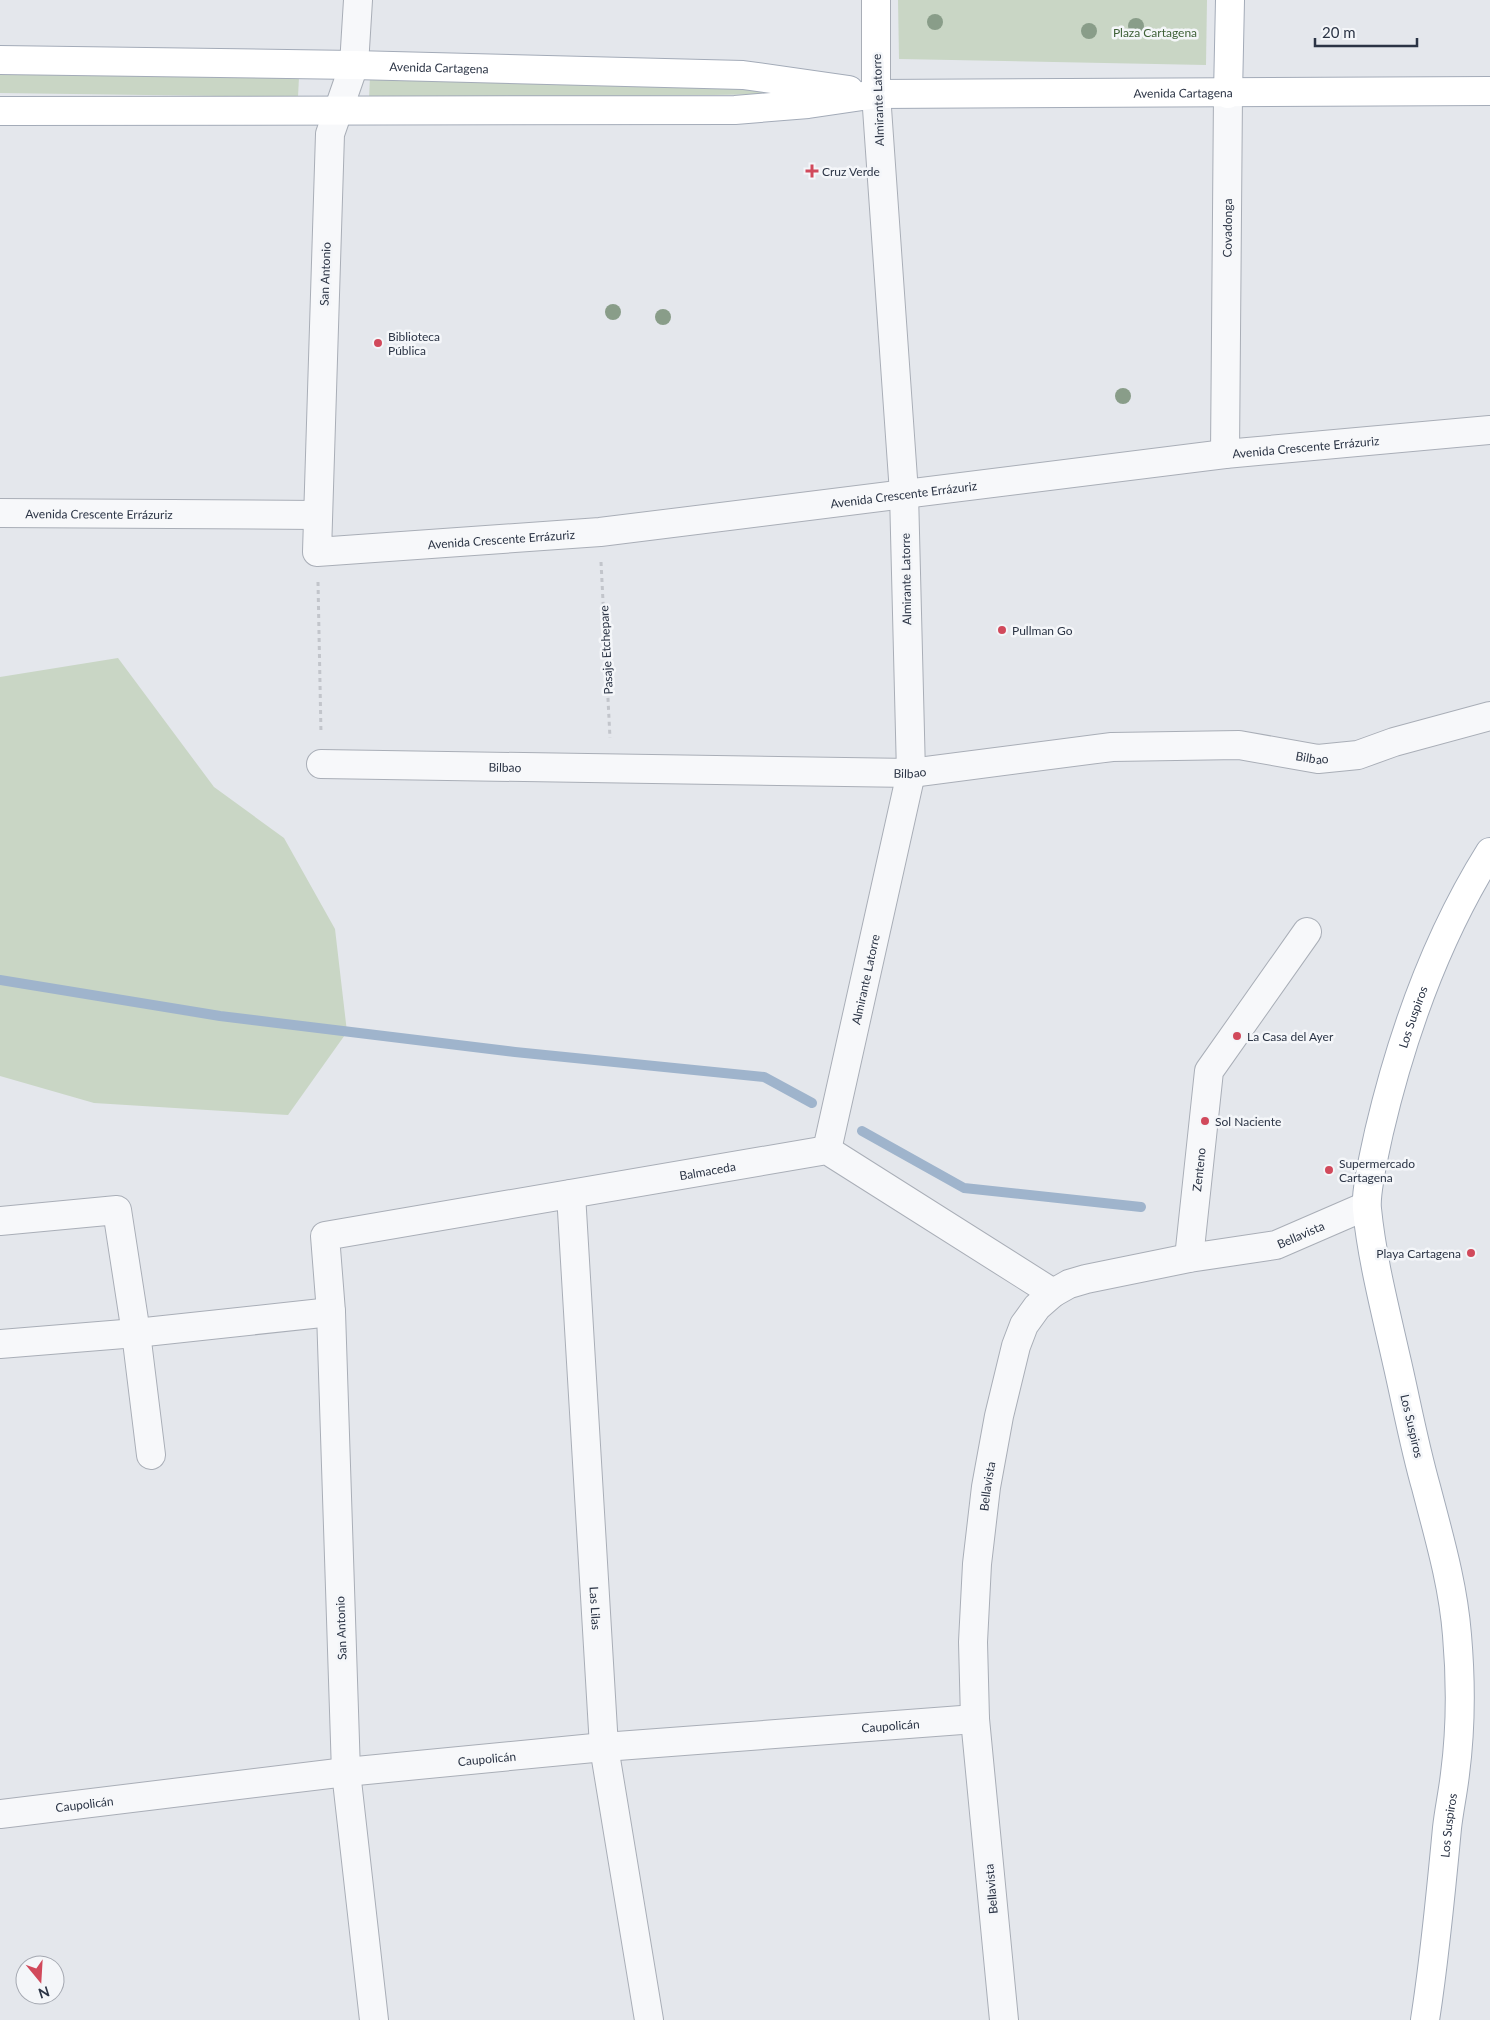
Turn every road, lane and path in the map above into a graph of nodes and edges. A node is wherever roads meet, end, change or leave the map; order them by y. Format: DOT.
graph roads {
  1 [pos="358,0"];
  2 [pos="876,0"];
  3 [pos="1230,0"];
  4 [pos="0,60"];
  5 [pos="354,66"];
  6 [pos="1490,91"];
  7 [pos="876,94"];
  8 [pos="1228,94"];
  9 [pos="0,111"];
  10 [pos="338,111"];
  11 [pos="1490,430"];
  12 [pos="1225,454"];
  13 [pos="904,493"];
  14 [pos="0,513"];
  15 [pos="317,515"];
  16 [pos="600,532"];
  17 [pos="317,552"];
  18 [pos="1490,716"];
  19 [pos="321,764"];
  20 [pos="612,769"];
  21 [pos="911,773"];
  22 [pos="1490,852"];
  23 [pos="1307,932"];
  24 [pos="826,1150"];
  25 [pos="571,1194"];
  26 [pos="1366,1206"];
  27 [pos="0,1221"];
  28 [pos="324,1236"];
  29 [pos="1189,1258"];
  30 [pos="1054,1293"];
  31 [pos="331,1312"];
  32 [pos="136,1333"];
  33 [pos="0,1344"];
  34 [pos="151,1455"];
  35 [pos="975,1719"];
  36 [pos="604,1747"];
  37 [pos="346,1772"];
  38 [pos="0,1814"];
  39 [pos="374,2020"];
  40 [pos="649,2020"];
  41 [pos="1004,2020"];
  42 [pos="1425,2020"];
  1 -- 5 [label="street, San Antonio"];
  2 -- 7 [label="main road, Almirante Latorre"];
  3 -- 8 [label="main road, Covadonga"];
  4 -- 5 [label="main road, Avenida Cartagena"];
  5 -- 7 [label="main road, Avenida Cartagena"];
  5 -- 10 [label="street, San Antonio"];
  6 -- 8 [label="main road, Avenida Cartagena"];
  7 -- 8 [label="main road, Avenida Cartagena"];
  7 -- 10 [label="main road, Avenida Cartagena"];
  7 -- 13 [label="street, Almirante Latorre"];
  8 -- 12 [label="street, Covadonga"];
  9 -- 10 [label="main road, Avenida Cartagena"];
  10 -- 15 [label="street, San Antonio"];
  11 -- 12 [label="street, Avenida Crescente Errázuriz"];
  12 -- 13 [label="street, Avenida Crescente Errázuriz"];
  13 -- 16 [label="street, Avenida Crescente Errázuriz"];
  13 -- 21 [label="street, Almirante Latorre"];
  14 -- 15 [label="street, Avenida Crescente Errázuriz"];
  15 -- 17 [label="street, San Antonio"];
  16 -- 17 [label="street, Avenida Crescente Errázuriz"];
  16 -- 20 [label="path, Pasaje Etchepare"];
  17 -- 19 [label="path"];
  18 -- 21 [label="street, Bilbao"];
  19 -- 20 [label="street, Bilbao"];
  20 -- 21 [label="street, Bilbao"];
  21 -- 24 [label="street, Almirante Latorre"];
  22 -- 26 [label="main road, Los Suspiros"];
  23 -- 29 [label="street, Zenteno"];
  24 -- 25 [label="street, Balmaceda"];
  24 -- 30 [label="street"];
  25 -- 28 [label="street, Balmaceda"];
  25 -- 36 [label="street, Las Lilas"];
  26 -- 29 [label="street, Bellavista"];
  26 -- 42 [label="main road, Los Suspiros"];
  27 -- 32 [label="street"];
  28 -- 31 [label="street, San Antonio"];
  29 -- 30 [label="street, Bellavista"];
  30 -- 35 [label="street, Bellavista"];
  31 -- 32 [label="street"];
  31 -- 37 [label="street, San Antonio"];
  32 -- 33 [label="street"];
  32 -- 34 [label="street"];
  35 -- 36 [label="street, Caupolicán"];
  35 -- 41 [label="street, Bellavista"];
  36 -- 37 [label="street, Caupolicán"];
  36 -- 40 [label="street, Las Lilas"];
  37 -- 38 [label="street, Caupolicán"];
  37 -- 39 [label="street, San Antonio"];
}
